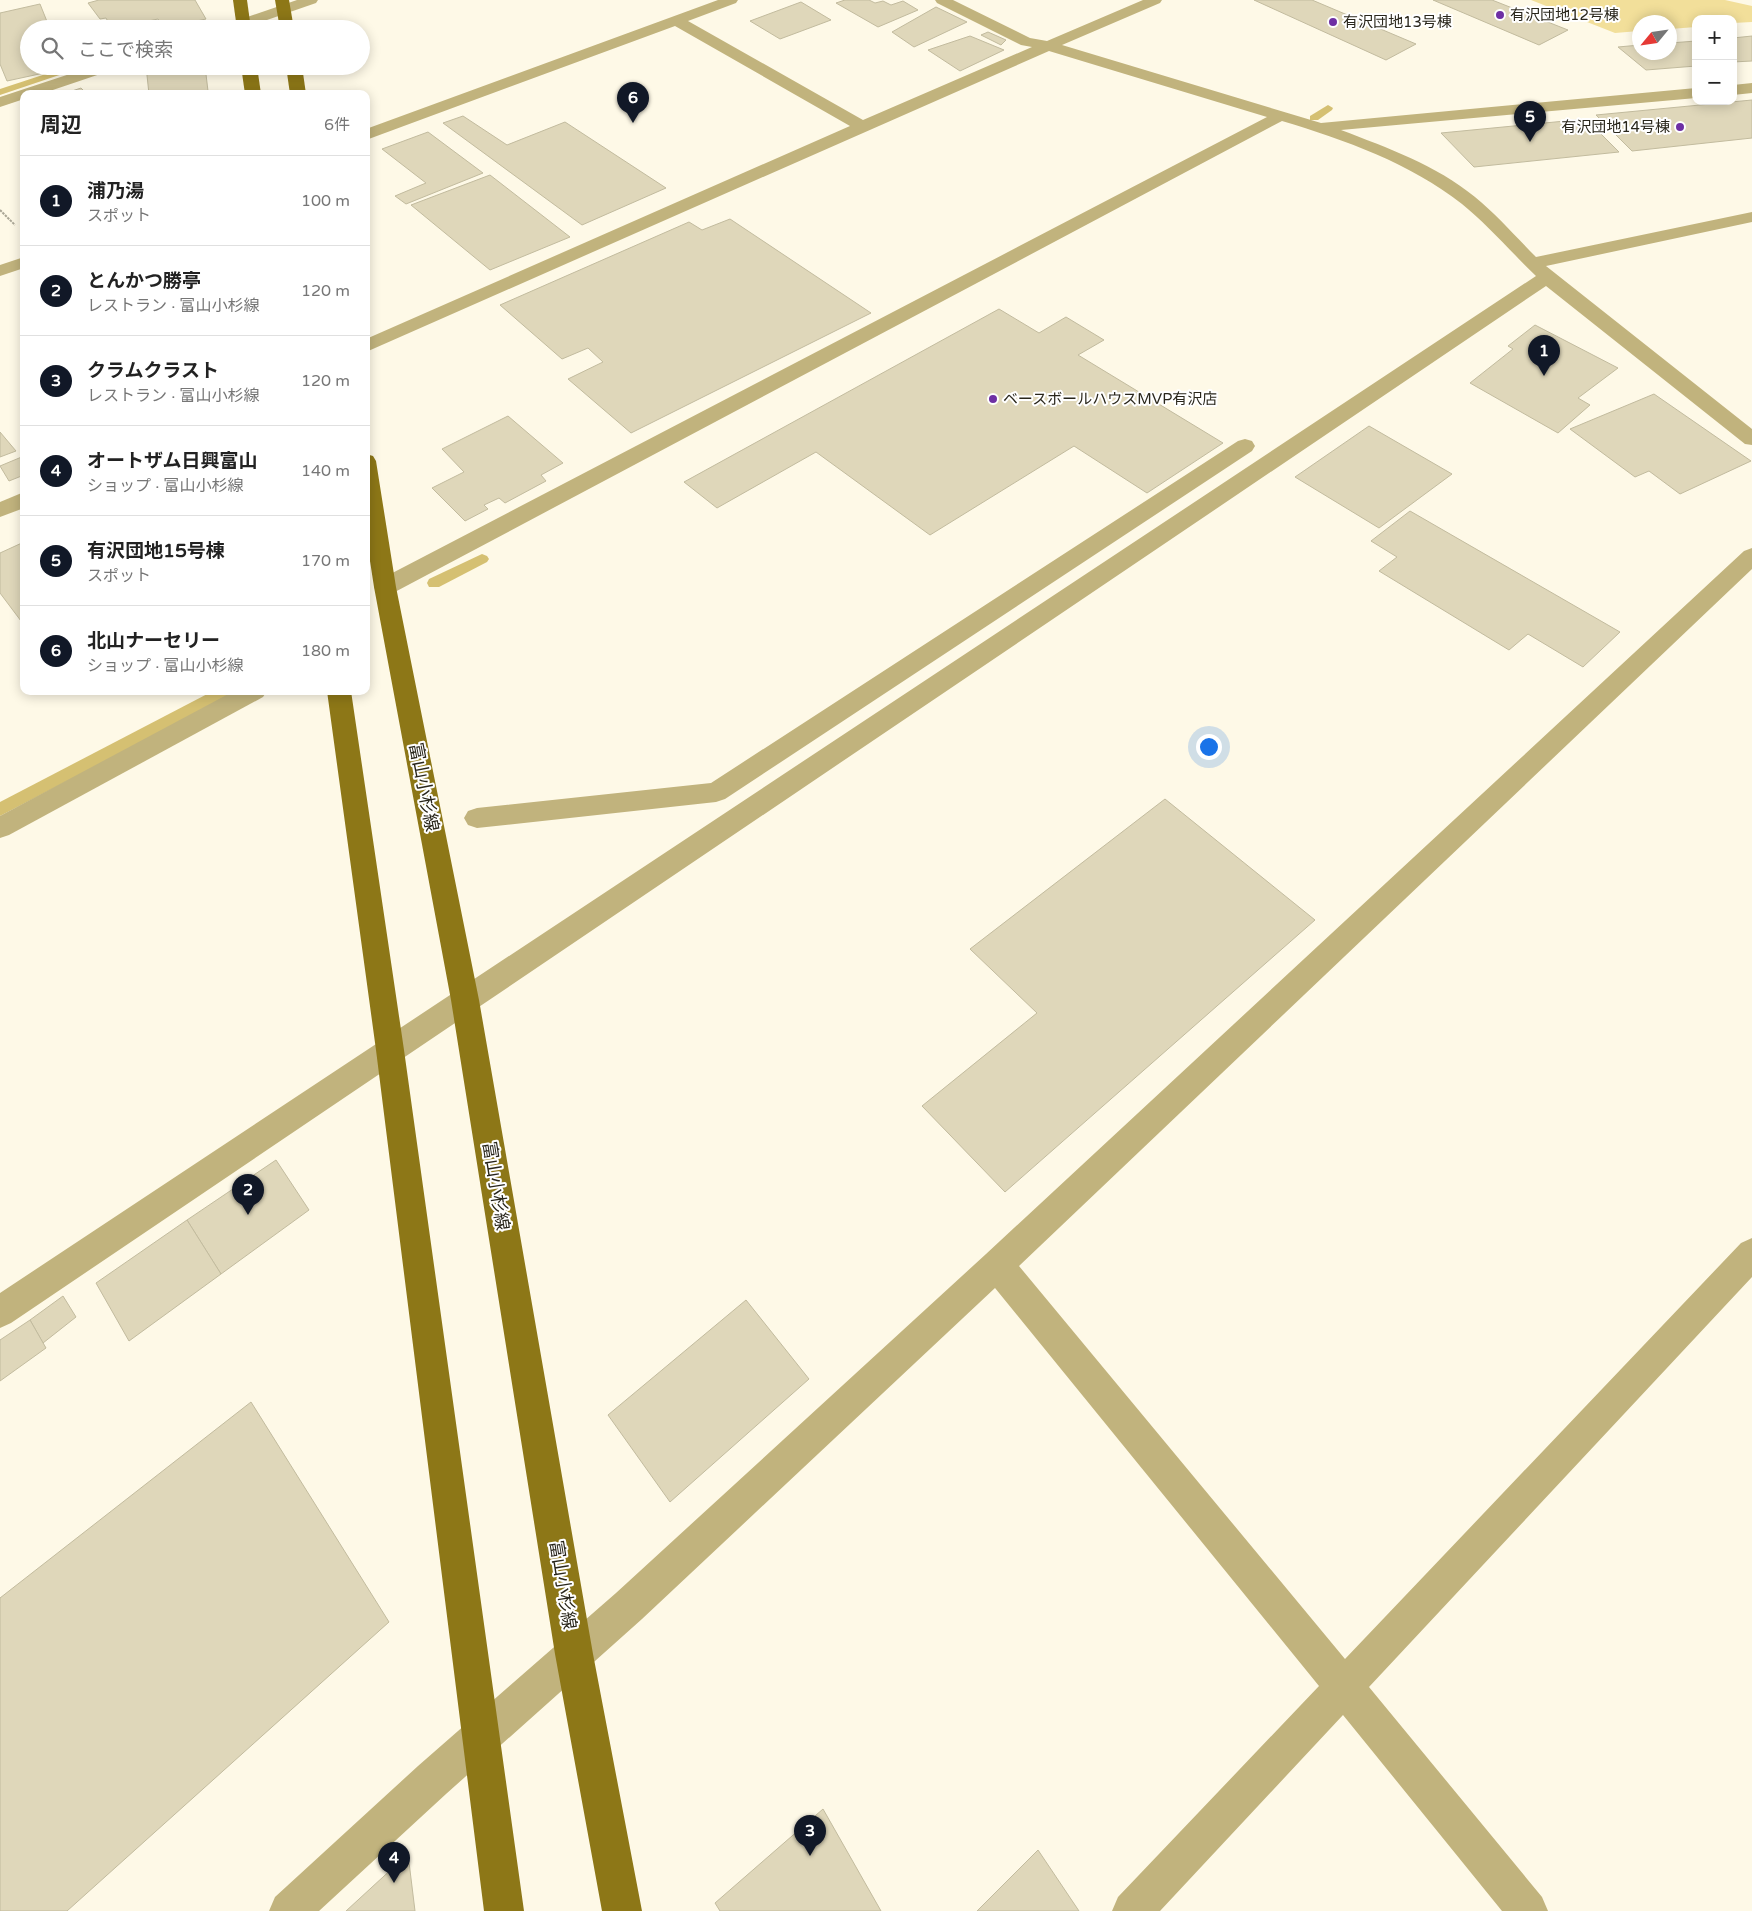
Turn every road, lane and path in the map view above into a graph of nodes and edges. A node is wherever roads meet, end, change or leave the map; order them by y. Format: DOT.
graph roads {
  1 [pos="240,0"];
  2 [pos="310,0"];
  3 [pos="731,0"];
  4 [pos="942,0"];
  5 [pos="1156,0"];
  6 [pos="283,4"];
  7 [pos="243,20"];
  8 [pos="255,20"];
  9 [pos="286,20"];
  10 [pos="676,20"];
  11 [pos="1049,46"];
  12 [pos="82,75"];
  13 [pos="250,75"];
  14 [pos="295,75"];
  15 [pos="1752,88"];
  16 [pos="36,90"];
  17 [pos="252,90"];
  18 [pos="297,90"];
  19 [pos="1737,90"];
  20 [pos="1692,94"];
  21 [pos="20,95"];
  22 [pos="0,102"];
  23 [pos="1280,116"];
  24 [pos="862,126"];
  25 [pos="1317,127"];
  26 [pos="370,134"];
  27 [pos="0,210"];
  28 [pos="1752,217"];
  29 [pos="18,228"];
  30 [pos="20,264"];
  31 [pos="1540,270"];
  32 [pos="0,271"];
  33 [pos="370,344"];
  34 [pos="1752,439"];
  35 [pos="1245,446"];
  36 [pos="370,488"];
  37 [pos="20,501"];
  38 [pos="0,510"];
  39 [pos="1752,556"];
  40 [pos="385,587"];
  41 [pos="248,695"];
  42 [pos="340,695"];
  43 [pos="791,742"];
  44 [pos="817,765"];
  45 [pos="477,818"];
  46 [pos="0,828"];
  47 [pos="465,1000"];
  48 [pos="390,1050"];
  49 [pos="1752,1254"];
  50 [pos="997,1265"];
  51 [pos="0,1312"];
  52 [pos="574,1654"];
  53 [pos="1344,1686"];
  54 [pos="480,1738"];
  55 [pos="289,1911"];
  56 [pos="504,1911"];
  57 [pos="622,1911"];
  58 [pos="1132,1911"];
  59 [pos="1528,1911"];
  1 -- 7 [label="main road"];
  2 -- 6 [label="street"];
  3 -- 10 [label="street"];
  4 -- 11 [label="street"];
  5 -- 11 [label="street"];
  6 -- 8 [label="street"];
  6 -- 9 [label="main road"];
  10 -- 24 [label="street"];
  10 -- 26 [label="street"];
  11 -- 23 [label="street"];
  11 -- 24 [label="street"];
  12 -- 16 [label="street"];
  13 -- 17 [label="main road"];
  14 -- 18 [label="main road"];
  15 -- 19 [label="street"];
  20 -- 25 [label="street"];
  21 -- 22 [label="street"];
  23 -- 25 [label="street"];
  23 -- 40 [label="street"];
  24 -- 33 [label="street"];
  25 -- 31 [label="street"];
  27 -- 29 [label="path"];
  28 -- 31 [label="street"];
  30 -- 32 [label="street"];
  31 -- 34 [label="street"];
  31 -- 44 [label="street"];
  35 -- 43 [label="street"];
  36 -- 40 [label="main road, 富山小杉線"];
  37 -- 38 [label="street"];
  39 -- 50 [label="street"];
  40 -- 47 [label="main road, 富山小杉線"];
  41 -- 46 [label="street"];
  42 -- 48 [label="main road"];
  43 -- 44 [label="street"];
  43 -- 45 [label="street"];
  44 -- 47 [label="street"];
  47 -- 48 [label="street"];
  47 -- 52 [label="main road, 富山小杉線"];
  48 -- 51 [label="street"];
  48 -- 54 [label="main road"];
  49 -- 53 [label="street"];
  50 -- 52 [label="street"];
  50 -- 53 [label="street"];
  52 -- 54 [label="street"];
  52 -- 57 [label="main road, 富山小杉線"];
  53 -- 58 [label="street"];
  53 -- 59 [label="street"];
  54 -- 55 [label="street"];
  54 -- 56 [label="main road"];
}
